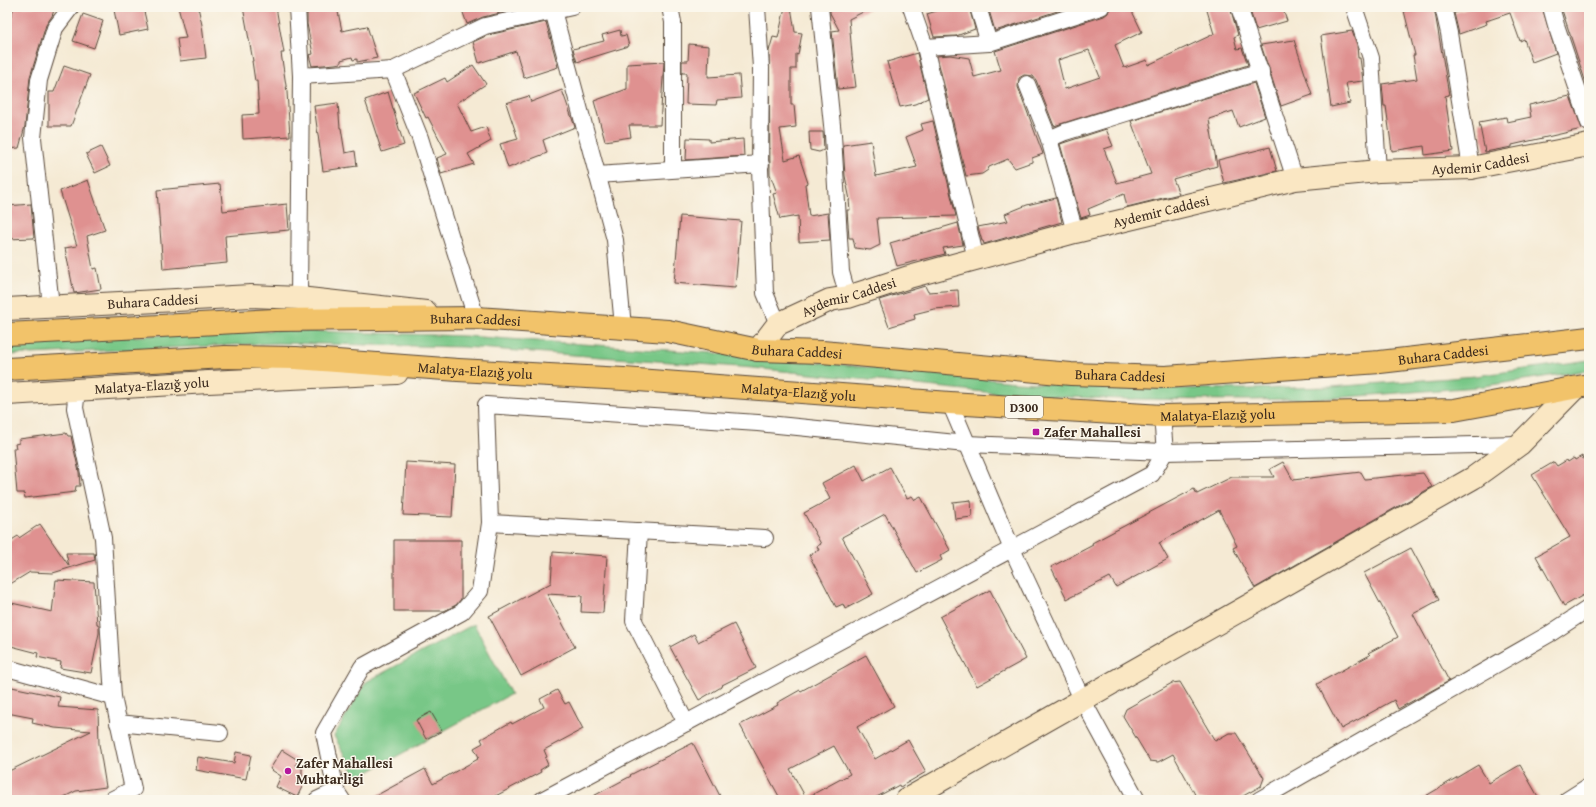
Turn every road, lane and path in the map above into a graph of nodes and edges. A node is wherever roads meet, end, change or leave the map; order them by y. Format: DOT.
graph roads {
  1 [pos="71,7"];
  2 [pos="297,7"];
  3 [pos="572,7"];
  4 [pos="670,7"];
  5 [pos="757,7"];
  6 [pos="820,7"];
  7 [pos="911,7"];
  8 [pos="978,7"];
  9 [pos="1101,7"];
  10 [pos="1239,7"];
  11 [pos="1354,7"];
  12 [pos="1443,7"];
  13 [pos="1551,7"];
  14 [pos="553,9"];
  15 [pos="989,43"];
  16 [pos="925,47"];
  17 [pos="393,70"];
  18 [pos="1261,71"];
  19 [pos="300,76"];
  20 [pos="1027,84"];
  21 [pos="1589,123"];
  22 [pos="1049,139"];
  23 [pos="1589,144"];
  24 [pos="761,164"];
  25 [pos="1471,168"];
  26 [pos="673,169"];
  27 [pos="1378,171"];
  28 [pos="597,175"];
  29 [pos="1295,179"];
  30 [pos="1075,232"];
  31 [pos="976,259"];
  32 [pos="848,296"];
  33 [pos="299,298"];
  34 [pos="51,306"];
  35 [pos="7,309"];
  36 [pos="476,318"];
  37 [pos="778,324"];
  38 [pos="623,327"];
  39 [pos="7,334"];
  40 [pos="1589,338"];
  41 [pos="758,350"];
  42 [pos="7,369"];
  43 [pos="458,370"];
  44 [pos="1582,387"];
  45 [pos="76,390"];
  46 [pos="7,394"];
  47 [pos="950,403"];
  48 [pos="1162,416"];
  49 [pos="966,444"];
  50 [pos="1520,444"];
  51 [pos="1165,452"];
  52 [pos="490,523"];
  53 [pos="639,531"];
  54 [pos="765,538"];
  55 [pos="1012,549"];
  56 [pos="1589,608"];
  57 [pos="7,668"];
  58 [pos="113,697"];
  59 [pos="1082,699"];
  60 [pos="118,723"];
  61 [pos="686,723"];
  62 [pos="220,733"];
  63 [pos="1589,786"];
  64 [pos="135,794"];
  65 [pos="339,796"];
  66 [pos="111,800"];
  67 [pos="317,800"];
  68 [pos="542,800"];
  69 [pos="906,800"];
  70 [pos="1137,800"];
  71 [pos="1259,800"];
  72 [pos="1567,800"];
  1 -- 34 [label="street"];
  2 -- 19 [label="street"];
  3 -- 14 [label="street"];
  4 -- 26 [label="street"];
  5 -- 24 [label="street"];
  6 -- 32 [label="street"];
  7 -- 16 [label="street"];
  8 -- 15 [label="street"];
  9 -- 15 [label="street"];
  10 -- 18 [label="street"];
  11 -- 27 [label="street"];
  12 -- 25 [label="street"];
  13 -- 21 [label="street"];
  14 -- 17 [label="street"];
  14 -- 28 [label="street"];
  15 -- 16 [label="street"];
  16 -- 31 [label="street"];
  17 -- 19 [label="street"];
  17 -- 36 [label="street"];
  18 -- 22 [label="street"];
  18 -- 29 [label="street"];
  19 -- 33 [label="street"];
  20 -- 22 [label="street"];
  22 -- 30 [label="street"];
  23 -- 25 [label="street, Aydemir Caddesi"];
  24 -- 26 [label="street"];
  24 -- 37 [label="street"];
  25 -- 27 [label="street, Aydemir Caddesi"];
  26 -- 28 [label="street"];
  27 -- 29 [label="street, Aydemir Caddesi"];
  28 -- 38 [label="street"];
  29 -- 30 [label="street, Aydemir Caddesi"];
  30 -- 31 [label="street, Aydemir Caddesi"];
  31 -- 32 [label="street, Aydemir Caddesi"];
  32 -- 37 [label="street, Aydemir Caddesi"];
  33 -- 34 [label="street, Buhara Caddesi"];
  33 -- 36 [label="street, Buhara Caddesi"];
  34 -- 35 [label="street, Buhara Caddesi"];
  36 -- 38 [label="highway, Buhara Caddesi"];
  36 -- 39 [label="highway"];
  37 -- 41 [label="street, Aydemir Caddesi"];
  38 -- 41 [label="highway, Buhara Caddesi"];
  40 -- 41 [label="highway, Buhara Caddesi"];
  42 -- 43 [label="highway"];
  43 -- 45 [label="street, Malatya-Elazığ yolu / D300"];
  43 -- 47 [label="highway, Malatya-Elazığ yolu / D300"];
  44 -- 48 [label="highway, Malatya-Elazığ yolu / D300"];
  44 -- 50 [label="street"];
  45 -- 46 [label="street, Malatya-Elazığ yolu / D300"];
  45 -- 58 [label="street"];
  47 -- 48 [label="highway, Malatya-Elazığ yolu / D300"];
  47 -- 49 [label="street"];
  48 -- 51 [label="street"];
  49 -- 51 [label="street"];
  49 -- 52 [label="street"];
  49 -- 55 [label="street"];
  50 -- 51 [label="street"];
  50 -- 59 [label="street"];
  51 -- 55 [label="street"];
  52 -- 53 [label="street"];
  52 -- 65 [label="street"];
  53 -- 54 [label="street"];
  53 -- 61 [label="street"];
  55 -- 59 [label="street"];
  55 -- 61 [label="street"];
  56 -- 71 [label="street"];
  57 -- 58 [label="street"];
  58 -- 60 [label="street"];
  59 -- 69 [label="street"];
  59 -- 70 [label="street"];
  60 -- 62 [label="street"];
  60 -- 64 [label="street"];
  61 -- 68 [label="street"];
  63 -- 72 [label="street"];
  64 -- 66 [label="street"];
  65 -- 67 [label="street"];
}
